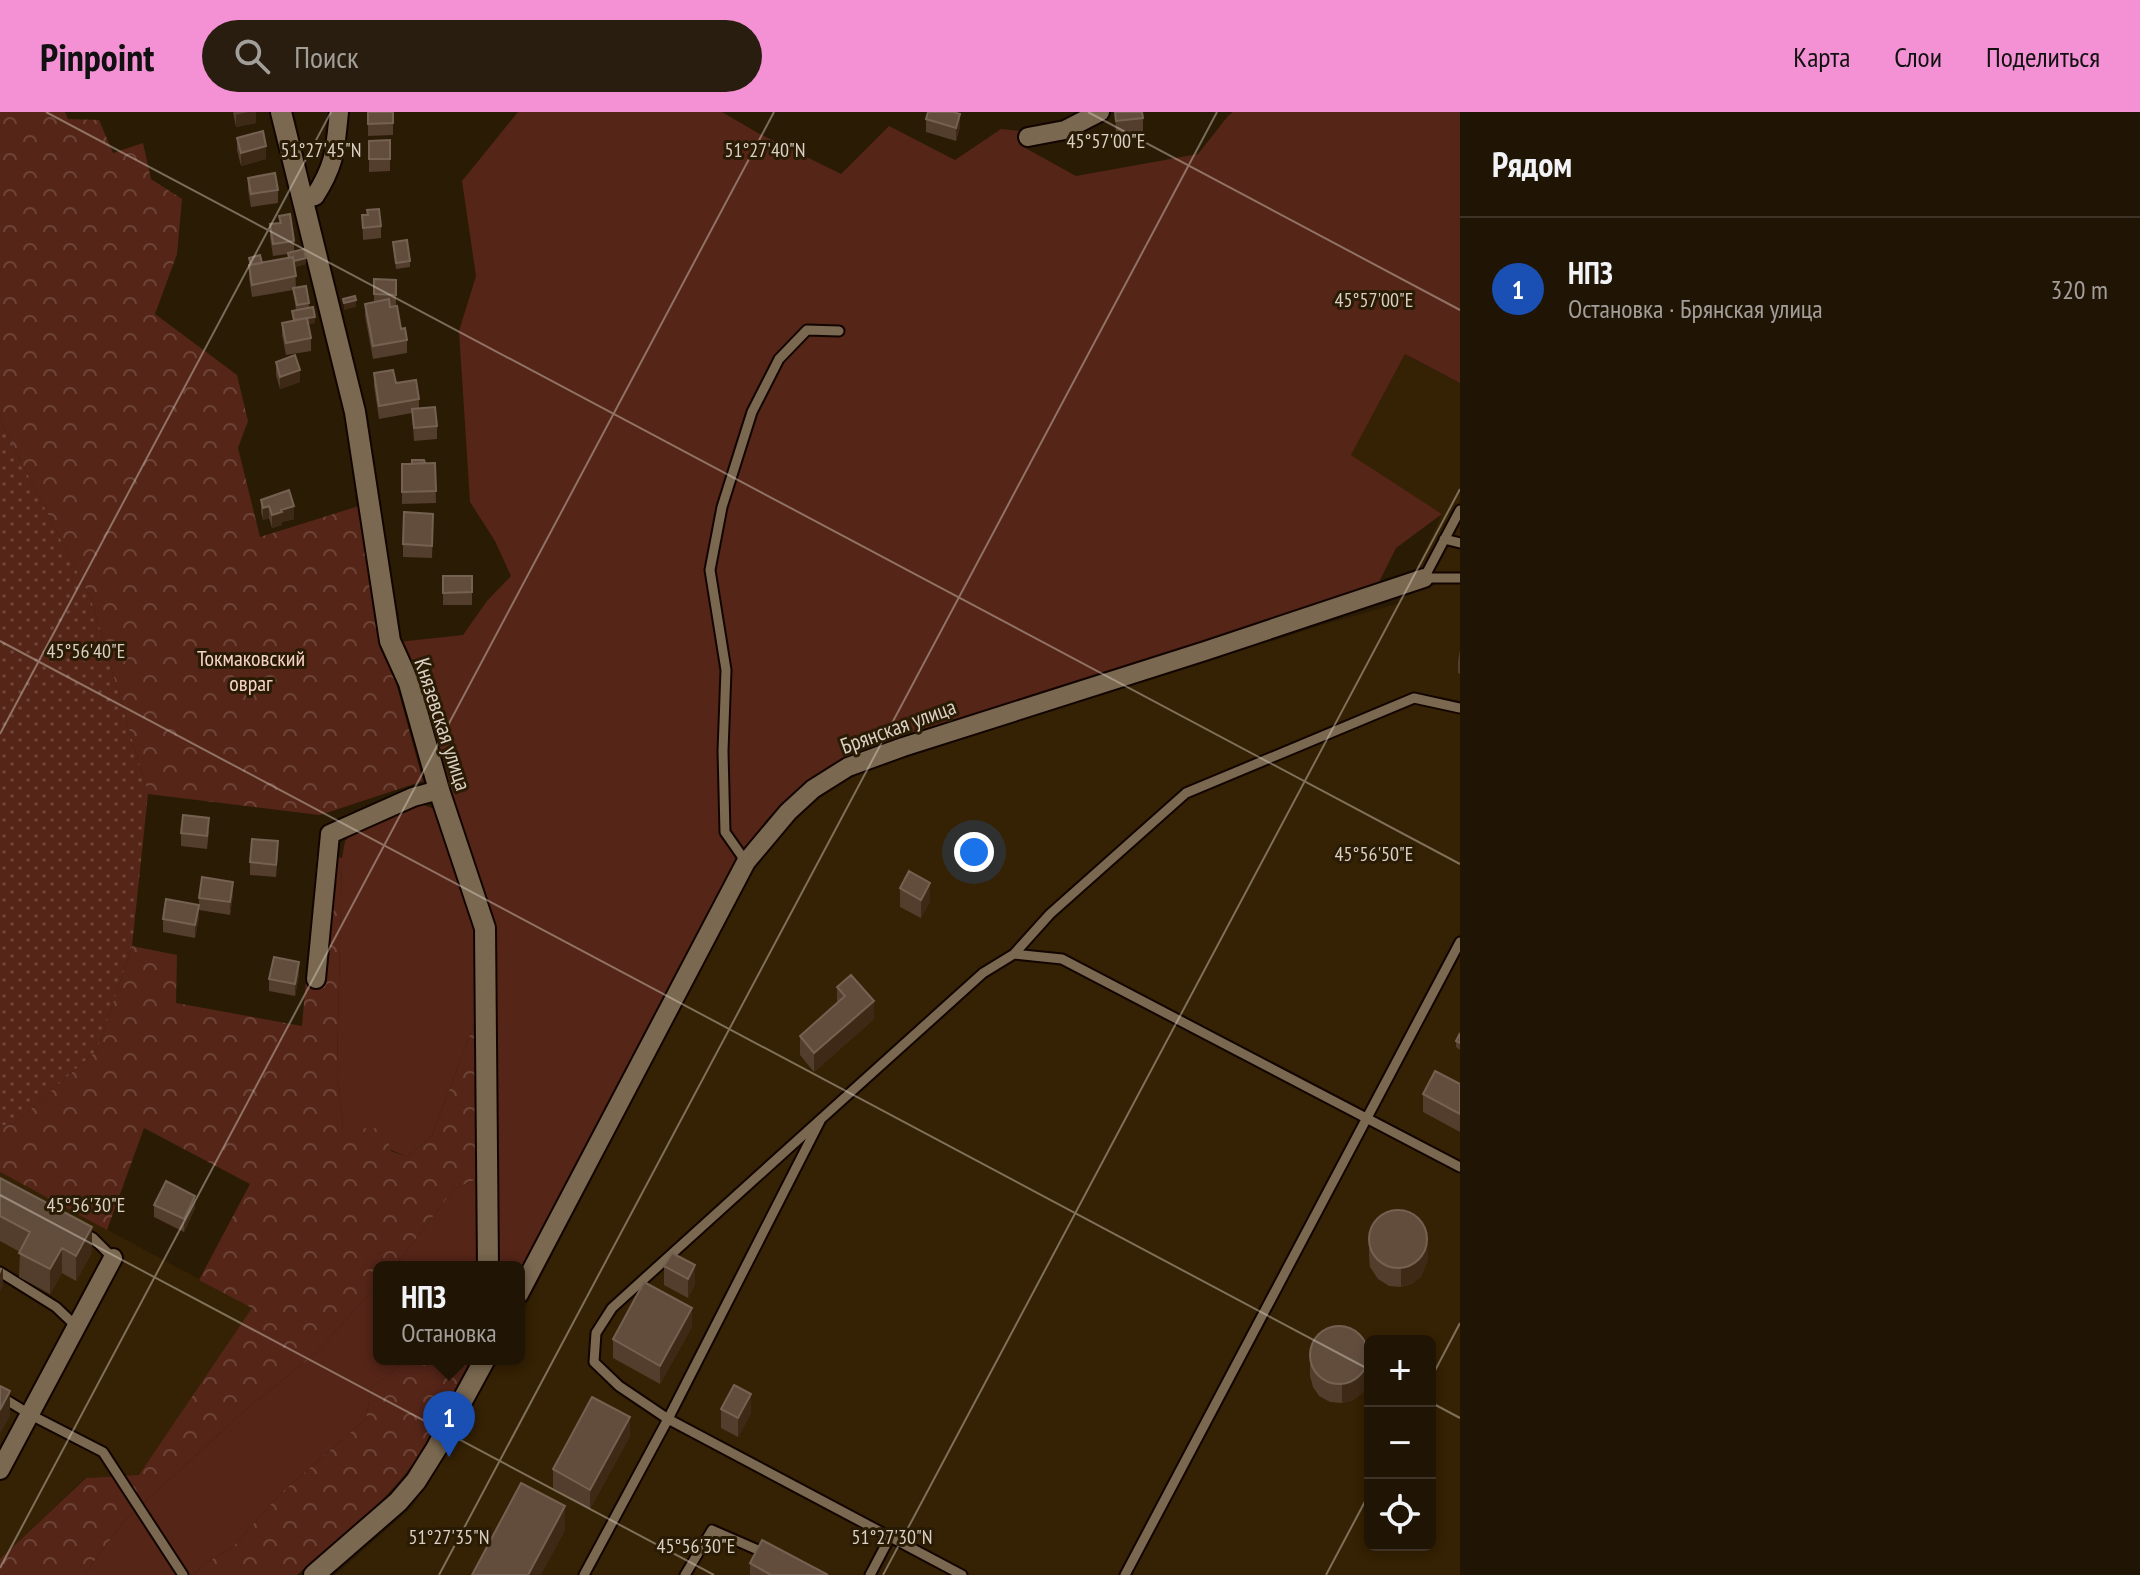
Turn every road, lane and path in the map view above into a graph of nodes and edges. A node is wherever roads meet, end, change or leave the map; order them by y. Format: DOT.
graph roads {
  1 [pos="281,112"];
  2 [pos="339,112"];
  3 [pos="1100,112"];
  4 [pos="1028,137"];
  5 [pos="303,199"];
  6 [pos="839,331"];
  7 [pos="1460,510"];
  8 [pos="1444,539"];
  9 [pos="1460,543"];
  10 [pos="1424,578"];
  11 [pos="1460,578"];
  12 [pos="1460,708"];
  13 [pos="439,790"];
  14 [pos="746,862"];
  15 [pos="1460,942"];
  16 [pos="1014,954"];
  17 [pos="316,979"];
  18 [pos="1367,1118"];
  19 [pos="821,1119"];
  20 [pos="1460,1167"];
  21 [pos="70,1225"];
  22 [pos="113,1258"];
  23 [pos="488,1261"];
  24 [pos="0,1272"];
  25 [pos="525,1283"];
  26 [pos="77,1327"];
  27 [pos="482,1365"];
  28 [pos="0,1396"];
  29 [pos="31,1415"];
  30 [pos="668,1419"];
  31 [pos="0,1470"];
  32 [pos="890,1537"];
  33 [pos="776,1558"];
  34 [pos="183,1575"];
  35 [pos="314,1575"];
  36 [pos="584,1575"];
  37 [pos="685,1575"];
  38 [pos="870,1575"];
  39 [pos="962,1575"];
  40 [pos="1125,1575"];
  1 -- 5 [label="street, Князевская улица"];
  2 -- 5 [label="street"];
  3 -- 4 [label="street"];
  5 -- 13 [label="street, Князевская улица"];
  6 -- 14 [label="lane"];
  7 -- 8 [label="lane"];
  8 -- 9 [label="lane"];
  8 -- 10 [label="lane"];
  10 -- 11 [label="lane"];
  10 -- 14 [label="street, Брянская улица"];
  12 -- 16 [label="lane"];
  13 -- 17 [label="street"];
  13 -- 23 [label="street, Князевская улица"];
  14 -- 25 [label="street, Брянская улица"];
  15 -- 18 [label="lane"];
  16 -- 18 [label="lane"];
  16 -- 19 [label="lane"];
  18 -- 20 [label="lane"];
  18 -- 40 [label="lane"];
  19 -- 30 [label="lane"];
  19 -- 30 [label="lane"];
  21 -- 22 [label="lane"];
  22 -- 26 [label="street"];
  24 -- 26 [label="lane"];
  26 -- 29 [label="street"];
  27 -- 35 [label="street"];
  28 -- 29 [label="lane"];
  29 -- 31 [label="street"];
  29 -- 34 [label="lane"];
  30 -- 32 [label="lane"];
  30 -- 36 [label="lane"];
  32 -- 38 [label="lane"];
  32 -- 39 [label="lane"];
  33 -- 37 [label="lane"];
}
